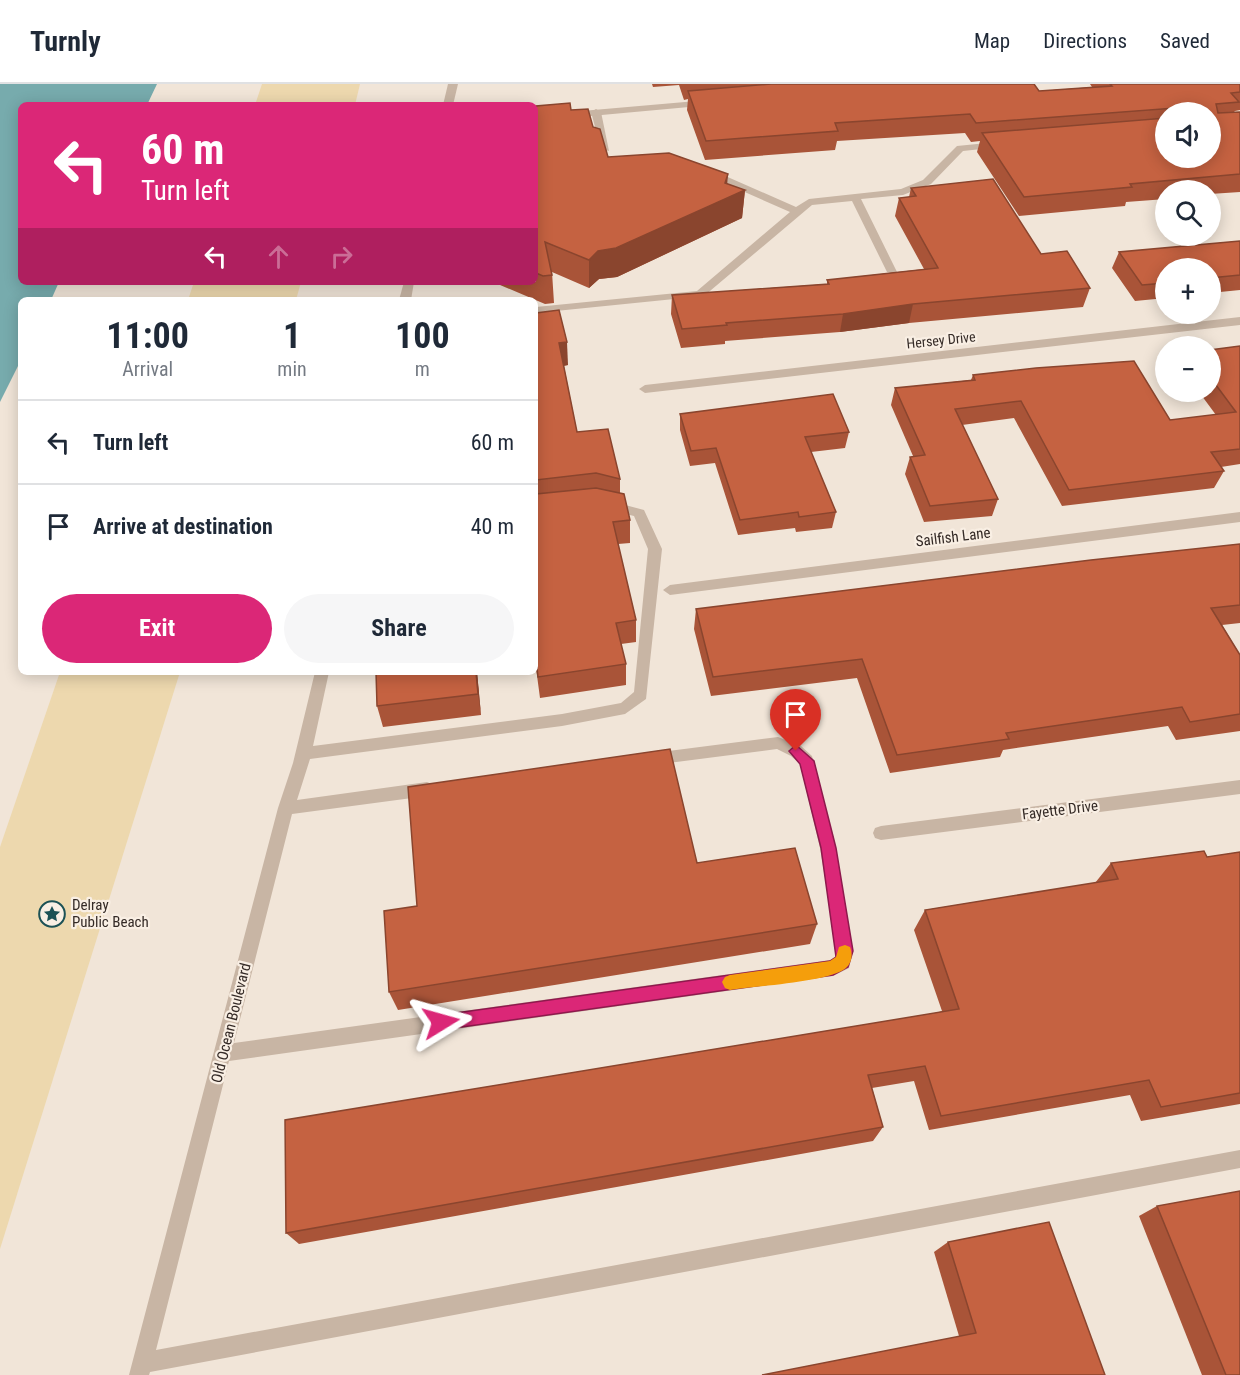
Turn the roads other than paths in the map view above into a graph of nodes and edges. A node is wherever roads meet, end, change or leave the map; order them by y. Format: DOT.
graph roads {
  1 [pos="453,84"];
  2 [pos="723,101"];
  3 [pos="449,102"];
  4 [pos="596,112"];
  5 [pos="538,118"];
  6 [pos="1006,144"];
  7 [pos="608,160"];
  8 [pos="702,173"];
  9 [pos="855,197"];
  10 [pos="798,212"];
  11 [pos="892,272"];
  12 [pos="538,310"];
  13 [pos="1240,321"];
  14 [pos="645,388"];
  15 [pos="597,503"];
  16 [pos="1240,517"];
  17 [pos="670,590"];
  18 [pos="321,675"];
  19 [pos="304,753"];
  20 [pos="636,762"];
  21 [pos="446,787"];
  22 [pos="1240,787"];
  23 [pos="286,808"];
  24 [pos="880,833"];
  25 [pos="223,1053"];
  26 [pos="1240,1159"];
  27 [pos="141,1369"];
  1 -- 3 [label="street"];
  2 -- 4 [label="street"];
  4 -- 5 [label="street"];
  4 -- 7 [label="street"];
  6 -- 9 [label="street"];
  8 -- 10 [label="street"];
  9 -- 10 [label="street"];
  9 -- 11 [label="street"];
  10 -- 12 [label="street"];
  13 -- 14 [label="street, Hersey Drive"];
  15 -- 19 [label="street"];
  16 -- 17 [label="street, Sailfish Lane"];
  18 -- 19 [label="street, Old Ocean Boulevard"];
  19 -- 23 [label="street, Old Ocean Boulevard"];
  20 -- 25 [label="street"];
  21 -- 23 [label="street"];
  22 -- 24 [label="street, Fayette Drive"];
  23 -- 25 [label="street, Old Ocean Boulevard"];
  25 -- 27 [label="street, Old Ocean Boulevard"];
  26 -- 27 [label="street"];
}
